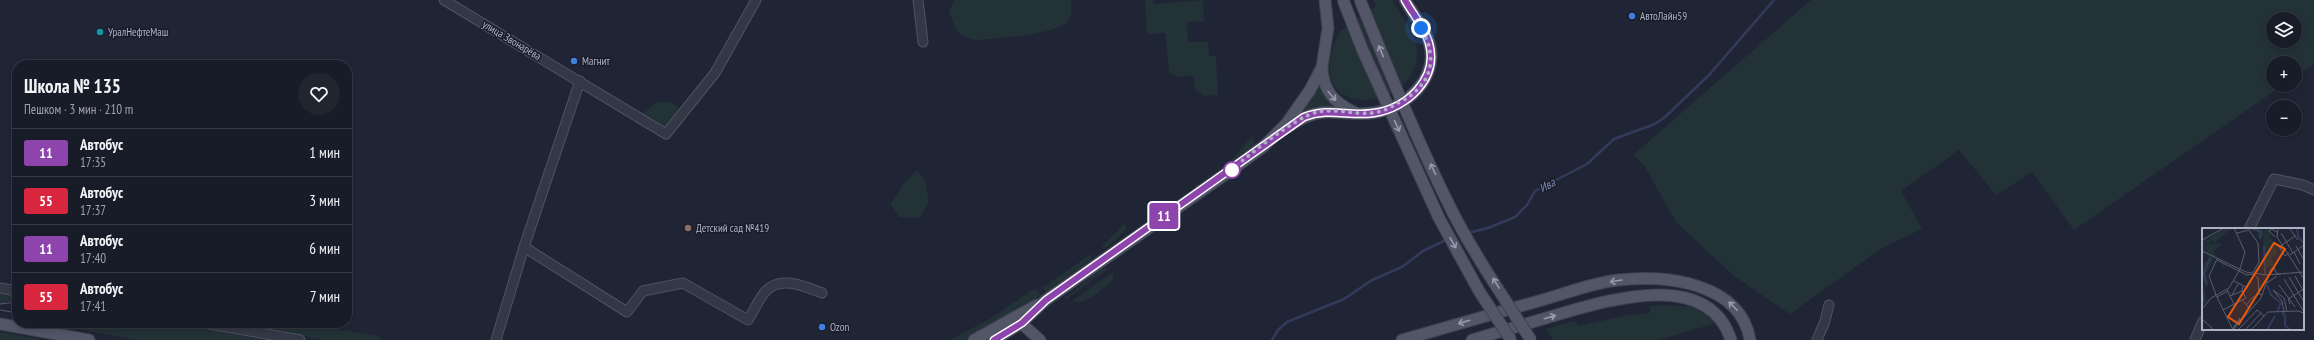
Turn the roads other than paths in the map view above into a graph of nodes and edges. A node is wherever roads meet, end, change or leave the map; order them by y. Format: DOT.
graph roads {
  1 [pos="444,0"];
  2 [pos="756,0"];
  3 [pos="918,0"];
  4 [pos="1325,0"];
  5 [pos="1343,0"];
  6 [pos="1360,0"];
  7 [pos="1405,0"];
  8 [pos="1411,0"];
  9 [pos="1412,12"];
  10 [pos="923,42"];
  11 [pos="1322,67"];
  12 [pos="580,80"];
  13 [pos="1357,113"];
  14 [pos="1264,146"];
  15 [pos="2314,190"];
  16 [pos="2250,228"];
  17 [pos="524,247"];
  18 [pos="0,288"];
  19 [pos="12,290"];
  20 [pos="822,293"];
  21 [pos="1046,300"];
  22 [pos="1828,305"];
  23 [pos="1002,323"];
  24 [pos="1022,323"];
  25 [pos="2202,323"];
  26 [pos="0,324"];
  27 [pos="12,326"];
  28 [pos="22,328"];
  29 [pos="232,328"];
  30 [pos="89,340"];
  31 [pos="300,340"];
  32 [pos="496,340"];
  33 [pos="974,340"];
  34 [pos="994,340"];
  35 [pos="1040,340"];
  36 [pos="1402,340"];
  37 [pos="1472,340"];
  38 [pos="1511,340"];
  39 [pos="1531,340"];
  40 [pos="1731,340"];
  41 [pos="1750,340"];
  42 [pos="1817,340"];
  43 [pos="2195,340"];
  1 -- 12 [label="street, улица Звонарёва"];
  2 -- 12 [label="street, улица Звонарёва"];
  3 -- 10 [label="street"];
  4 -- 11 [label="main road"];
  5 -- 38 [label="main road, one-way, bridge"];
  39 -- 6 [label="main road, one-way, bridge"];
  7 -- 9 [label="main road"];
  8 -- 9 [label="street"];
  9 -- 13 [label="main road"];
  11 -- 13 [label="main road, one-way"];
  11 -- 14 [label="main road"];
  12 -- 17 [label="street"];
  13 -- 14 [label="main road"];
  14 -- 21 [label="main road"];
  15 -- 16 [label="street"];
  17 -- 20 [label="street"];
  17 -- 32 [label="street"];
  18 -- 19 [label="street"];
  21 -- 23 [label="main road"];
  21 -- 24 [label="main road"];
  22 -- 42 [label="street"];
  23 -- 24 [label="main road"];
  23 -- 33 [label="main road"];
  24 -- 34 [label="main road"];
  24 -- 35 [label="main road"];
  25 -- 43 [label="street"];
  26 -- 27 [label="main road"];
  28 -- 30 [label="main road"];
  29 -- 31 [label="street"];
  41 -- 36 [label="main road, one-way, bridge"];
  37 -- 40 [label="main road, one-way, bridge"];
}
